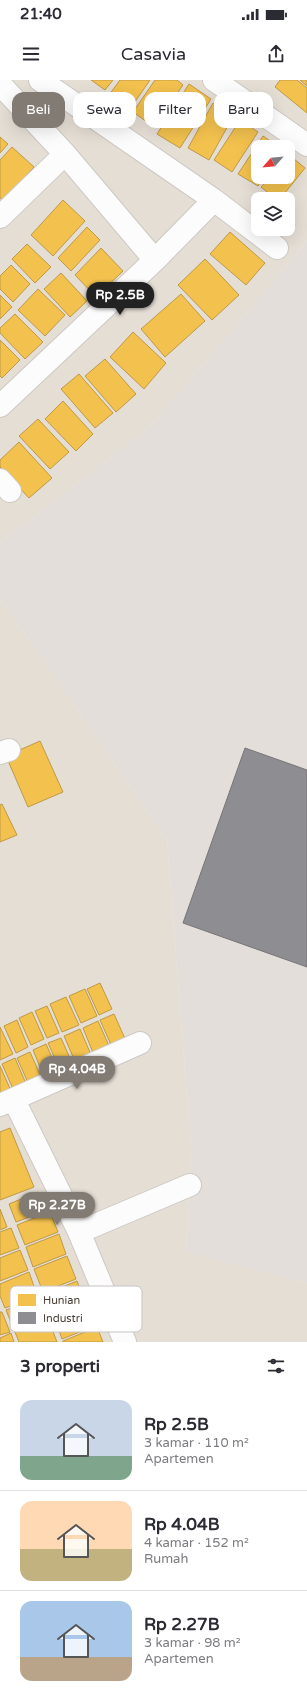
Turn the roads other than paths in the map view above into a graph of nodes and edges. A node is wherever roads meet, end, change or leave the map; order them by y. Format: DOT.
graph roads {
  1 [pos="40,80"];
  2 [pos="218,81"];
  3 [pos="0,84"];
  4 [pos="307,145"];
  5 [pos="65,154"];
  6 [pos="214,200"];
  7 [pos="0,217"];
  8 [pos="277,248"];
  9 [pos="155,260"];
  10 [pos="0,406"];
  11 [pos="140,1043"];
  12 [pos="7,1102"];
  13 [pos="190,1185"];
  14 [pos="78,1232"];
  15 [pos="101,1286"];
  16 [pos="121,1332"];
  17 [pos="125,1342"];
  1 -- 6 [label="street"];
  2 -- 4 [label="street"];
  3 -- 5 [label="street"];
  5 -- 7 [label="street"];
  5 -- 9 [label="street"];
  6 -- 8 [label="street"];
  6 -- 9 [label="street"];
  9 -- 10 [label="street"];
  11 -- 12 [label="street"];
  12 -- 14 [label="street"];
  13 -- 14 [label="street"];
  14 -- 15 [label="street"];
  16 -- 17 [label="street"];
}
